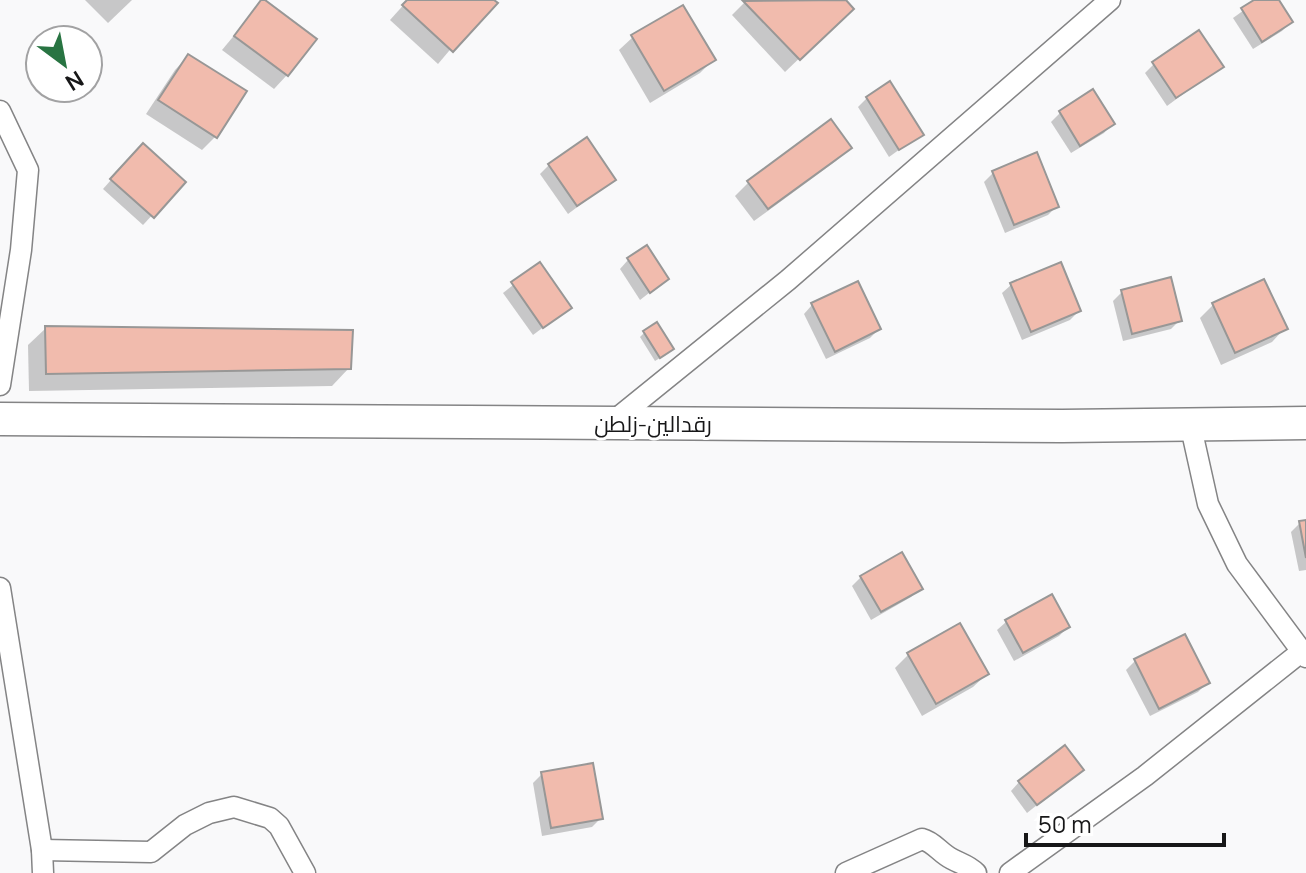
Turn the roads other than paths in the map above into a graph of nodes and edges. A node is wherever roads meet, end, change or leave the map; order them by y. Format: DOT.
graph roads {
  1 [pos="1110,0"];
  2 [pos="0,111"];
  3 [pos="0,385"];
  4 [pos="0,419"];
  5 [pos="1190,423"];
  6 [pos="1306,423"];
  7 [pos="610,424"];
  8 [pos="0,588"];
  9 [pos="1304,655"];
  10 [pos="42,850"];
  11 [pos="43,873"];
  12 [pos="305,873"];
  13 [pos="846,873"];
  14 [pos="976,873"];
  15 [pos="1010,873"];
  1 -- 7 [label="street"];
  2 -- 3 [label="street"];
  4 -- 7 [label="main road, رقدالين-زلطن"];
  5 -- 6 [label="main road, رقدالين-زلطن"];
  5 -- 7 [label="main road, رقدالين-زلطن"];
  5 -- 9 [label="street"];
  8 -- 10 [label="street"];
  9 -- 15 [label="street"];
  10 -- 11 [label="street"];
  10 -- 12 [label="street"];
  13 -- 14 [label="street"];
}
